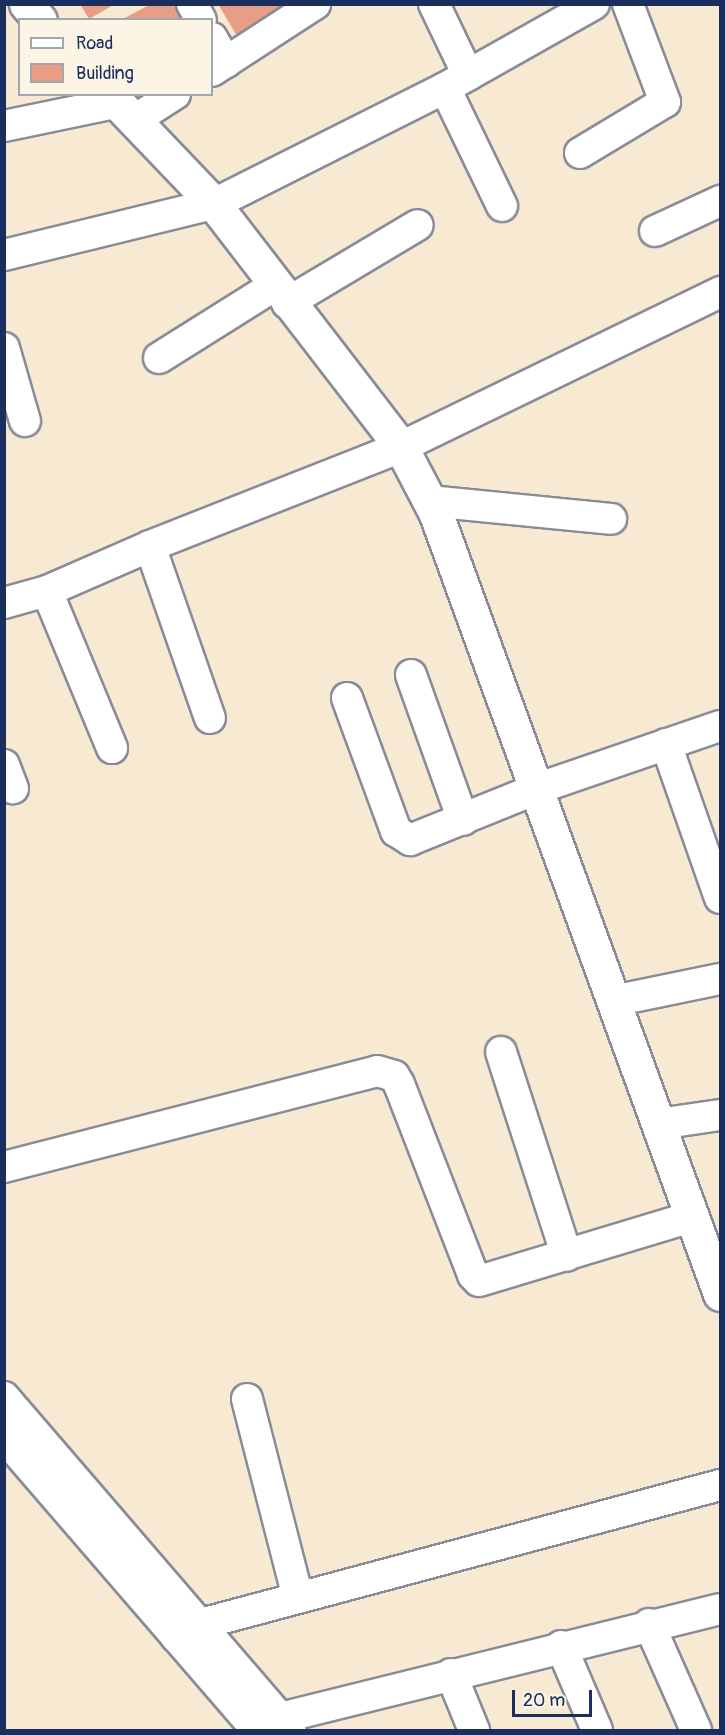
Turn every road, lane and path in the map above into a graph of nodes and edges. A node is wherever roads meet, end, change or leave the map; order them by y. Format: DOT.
graph roads {
  1 [pos="26,4"];
  2 [pos="192,4"];
  3 [pos="315,4"];
  4 [pos="434,4"];
  5 [pos="594,4"];
  6 [pos="628,4"];
  7 [pos="38,18"];
  8 [pos="200,18"];
  9 [pos="216,57"];
  10 [pos="456,81"];
  11 [pos="166,96"];
  12 [pos="119,106"];
  13 [pos="4,126"];
  14 [pos="580,153"];
  15 [pos="720,201"];
  16 [pos="214,204"];
  17 [pos="502,206"];
  18 [pos="418,225"];
  19 [pos="655,231"];
  20 [pos="4,255"];
  21 [pos="720,292"];
  22 [pos="281,294"];
  23 [pos="4,348"];
  24 [pos="159,358"];
  25 [pos="25,421"];
  26 [pos="401,447"];
  27 [pos="429,501"];
  28 [pos="611,519"];
  29 [pos="150,546"];
  30 [pos="47,591"];
  31 [pos="4,603"];
  32 [pos="411,675"];
  33 [pos="347,698"];
  34 [pos="210,718"];
  35 [pos="720,726"];
  36 [pos="666,744"];
  37 [pos="112,748"];
  38 [pos="536,789"];
  39 [pos="463,819"];
  40 [pos="720,898"];
  41 [pos="720,980"];
  42 [pos="613,1001"];
  43 [pos="501,1052"];
  44 [pos="720,1114"];
  45 [pos="659,1124"];
  46 [pos="4,1167"];
  47 [pos="692,1217"];
  48 [pos="567,1256"];
  49 [pos="720,1294"];
  50 [pos="4,1397"];
  51 [pos="247,1400"];
  52 [pos="4,1437"];
  53 [pos="720,1485"];
  54 [pos="298,1598"];
  55 [pos="720,1608"];
  56 [pos="649,1624"];
  57 [pos="189,1631"];
  58 [pos="561,1646"];
  59 [pos="451,1674"];
  60 [pos="276,1726"];
  61 [pos="474,1731"];
  62 [pos="597,1731"];
  63 [pos="696,1731"];
  1 -- 7 [label="street"];
  2 -- 8 [label="street"];
  3 -- 9 [label="street"];
  4 -- 10 [label="street"];
  5 -- 10 [label="street"];
  6 -- 14 [label="street"];
  10 -- 16 [label="street"];
  10 -- 17 [label="street"];
  11 -- 12 [label="street"];
  12 -- 13 [label="street"];
  12 -- 16 [label="street"];
  15 -- 19 [label="street"];
  16 -- 20 [label="street"];
  16 -- 22 [label="street"];
  18 -- 22 [label="street"];
  21 -- 26 [label="street"];
  22 -- 24 [label="street"];
  22 -- 26 [label="street"];
  23 -- 25 [label="street"];
  26 -- 27 [label="street"];
  26 -- 29 [label="street"];
  27 -- 28 [label="street"];
  27 -- 38 [label="street"];
  29 -- 30 [label="street"];
  29 -- 34 [label="street"];
  30 -- 31 [label="street"];
  30 -- 37 [label="street"];
  32 -- 39 [label="street"];
  33 -- 39 [label="street"];
  35 -- 36 [label="street"];
  36 -- 38 [label="street"];
  36 -- 40 [label="street"];
  38 -- 39 [label="street"];
  38 -- 42 [label="street"];
  41 -- 42 [label="street"];
  42 -- 45 [label="street"];
  43 -- 48 [label="street"];
  44 -- 45 [label="street"];
  45 -- 47 [label="street"];
  46 -- 48 [label="street"];
  47 -- 48 [label="street"];
  47 -- 49 [label="street"];
  50 -- 57 [label="street"];
  51 -- 54 [label="street"];
  52 -- 57 [label="street"];
  53 -- 54 [label="street"];
  54 -- 57 [label="street"];
  55 -- 56 [label="street"];
  56 -- 58 [label="street"];
  56 -- 63 [label="street"];
  57 -- 60 [label="street"];
  58 -- 59 [label="street"];
  58 -- 62 [label="street"];
  59 -- 60 [label="street"];
  59 -- 61 [label="street"];
}
